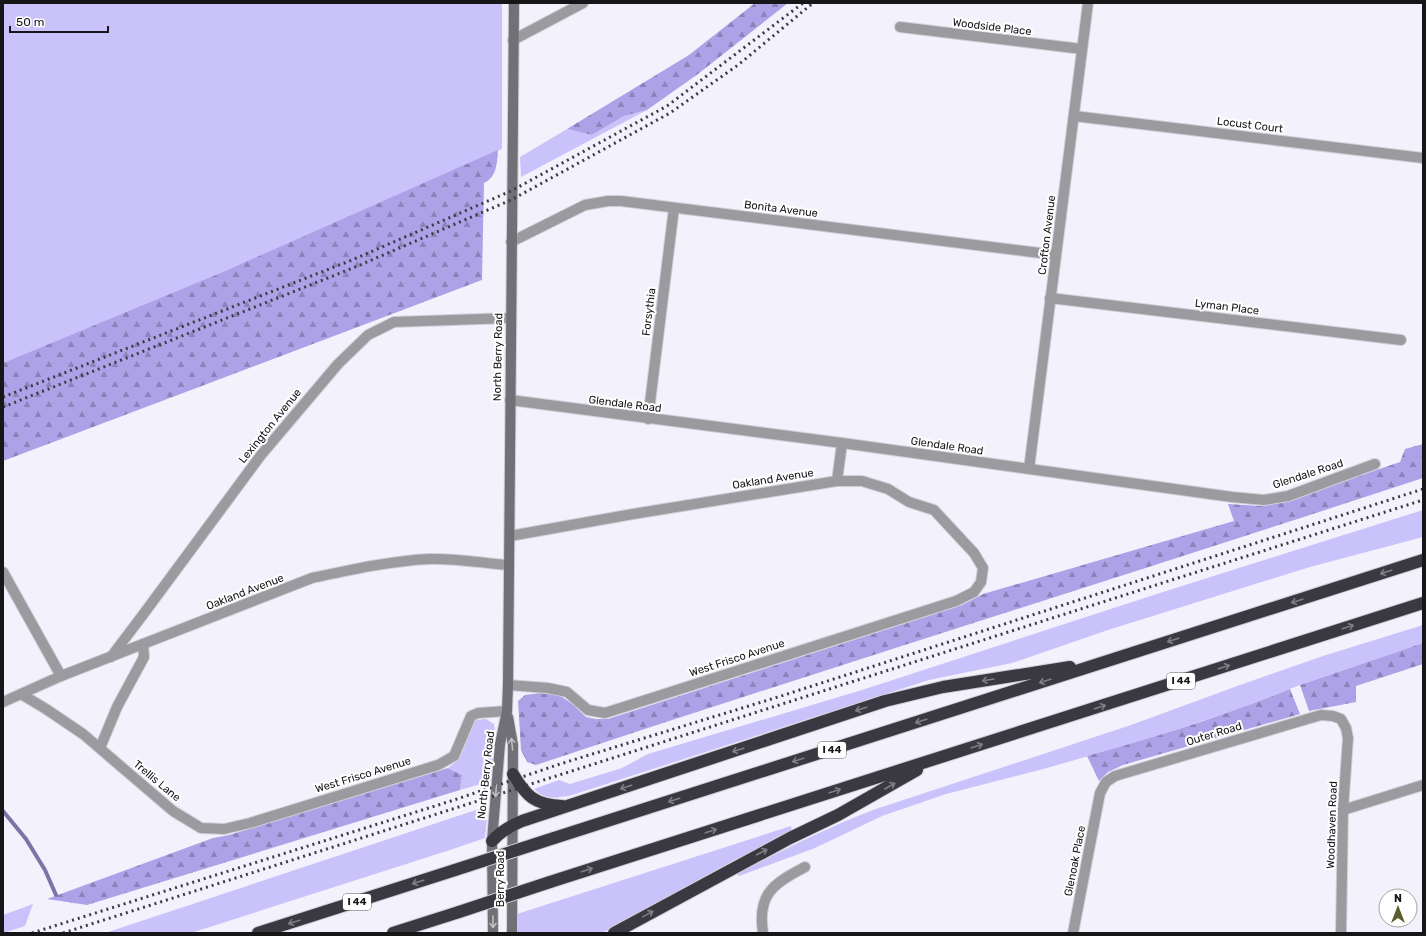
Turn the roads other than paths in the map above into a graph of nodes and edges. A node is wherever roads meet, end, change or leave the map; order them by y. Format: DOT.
graph roads {
  1 [pos="514,3"];
  2 [pos="583,3"];
  3 [pos="1088,3"];
  4 [pos="900,27"];
  5 [pos="513,40"];
  6 [pos="1082,50"];
  7 [pos="1074,116"];
  8 [pos="1423,158"];
  9 [pos="674,208"];
  10 [pos="511,242"];
  11 [pos="1056,255"];
  12 [pos="1050,298"];
  13 [pos="511,318"];
  14 [pos="1401,340"];
  15 [pos="510,400"];
  16 [pos="648,419"];
  17 [pos="842,443"];
  18 [pos="1375,464"];
  19 [pos="1029,469"];
  20 [pos="838,481"];
  21 [pos="510,536"];
  22 [pos="1423,560"];
  23 [pos="508,565"];
  24 [pos="3,572"];
  25 [pos="974,592"];
  26 [pos="1423,603"];
  27 [pos="142,644"];
  28 [pos="111,657"];
  29 [pos="1109,661"];
  30 [pos="61,676"];
  31 [pos="508,685"];
  32 [pos="21,694"];
  33 [pos="3,702"];
  34 [pos="507,711"];
  35 [pos="1341,719"];
  36 [pos="100,748"];
  37 [pos="939,758"];
  38 [pos="513,774"];
  39 [pos="1423,785"];
  40 [pos="1100,793"];
  41 [pos="569,806"];
  42 [pos="1343,810"];
  43 [pos="513,824"];
  44 [pos="201,828"];
  45 [pos="492,841"];
  46 [pos="805,867"];
  47 [pos="258,933"];
  48 [pos="393,933"];
  49 [pos="493,933"];
  50 [pos="512,933"];
  51 [pos="614,933"];
  52 [pos="763,933"];
  53 [pos="1073,933"];
  54 [pos="1341,933"];
  1 -- 5 [label="main road, North Berry Road"];
  2 -- 5 [label="street"];
  3 -- 6 [label="street, Crofton Avenue"];
  4 -- 6 [label="street, Woodside Place"];
  5 -- 10 [label="main road, North Berry Road"];
  6 -- 7 [label="street, Crofton Avenue"];
  7 -- 8 [label="street, Locust Court"];
  7 -- 11 [label="street, Crofton Avenue"];
  9 -- 10 [label="street, Bonita Avenue"];
  9 -- 11 [label="street, Bonita Avenue"];
  9 -- 16 [label="street, Forsythia"];
  10 -- 13 [label="main road, North Berry Road"];
  11 -- 12 [label="street, Crofton Avenue"];
  12 -- 14 [label="street, Lyman Place"];
  12 -- 19 [label="street, Crofton Avenue"];
  13 -- 15 [label="main road, North Berry Road"];
  13 -- 28 [label="street, Lexington Avenue"];
  15 -- 16 [label="street, Glendale Road"];
  15 -- 21 [label="main road, North Berry Road"];
  16 -- 17 [label="street, Glendale Road"];
  17 -- 19 [label="street, Glendale Road"];
  17 -- 20 [label="street"];
  18 -- 19 [label="street, Glendale Road"];
  20 -- 21 [label="street, Oakland Avenue"];
  20 -- 25 [label="street, Oakland Avenue"];
  21 -- 23 [label="main road, North Berry Road"];
  22 -- 29 [label="highway, I 44, one-way"];
  23 -- 27 [label="street, Oakland Avenue"];
  23 -- 31 [label="main road, North Berry Road"];
  24 -- 30 [label="street"];
  25 -- 31 [label="street, West Frisco Avenue"];
  37 -- 26 [label="highway, I 44, one-way"];
  27 -- 28 [label="street, Oakland Avenue"];
  27 -- 36 [label="street"];
  28 -- 30 [label="street, Oakland Avenue"];
  29 -- 41 [label="highway, one-way"];
  29 -- 47 [label="highway, I 44, one-way, bridge"];
  30 -- 32 [label="street, Oakland Avenue"];
  31 -- 34 [label="main road, North Berry Road"];
  32 -- 33 [label="street, Oakland Avenue"];
  32 -- 36 [label="street, Trellis Lane"];
  38 -- 34 [label="main road, North Berry Road, one-way"];
  34 -- 44 [label="street, West Frisco Avenue"];
  34 -- 45 [label="main road, North Berry Road, one-way"];
  35 -- 40 [label="street, Outer Road"];
  35 -- 42 [label="street, Woodhaven Road"];
  36 -- 44 [label="street, Trellis Lane"];
  48 -- 37 [label="highway, I 44, one-way, bridge"];
  51 -- 37 [label="highway, one-way"];
  38 -- 41 [label="highway"];
  38 -- 43 [label="main road, North Berry Road"];
  39 -- 42 [label="street"];
  40 -- 53 [label="street, Glenoak Place"];
  41 -- 43 [label="highway"];
  42 -- 54 [label="street, Woodhaven Road"];
  43 -- 45 [label="highway"];
  43 -- 50 [label="main road, Berry Road"];
  45 -- 49 [label="main road, Berry Road, one-way"];
  46 -- 52 [label="street"];
}
